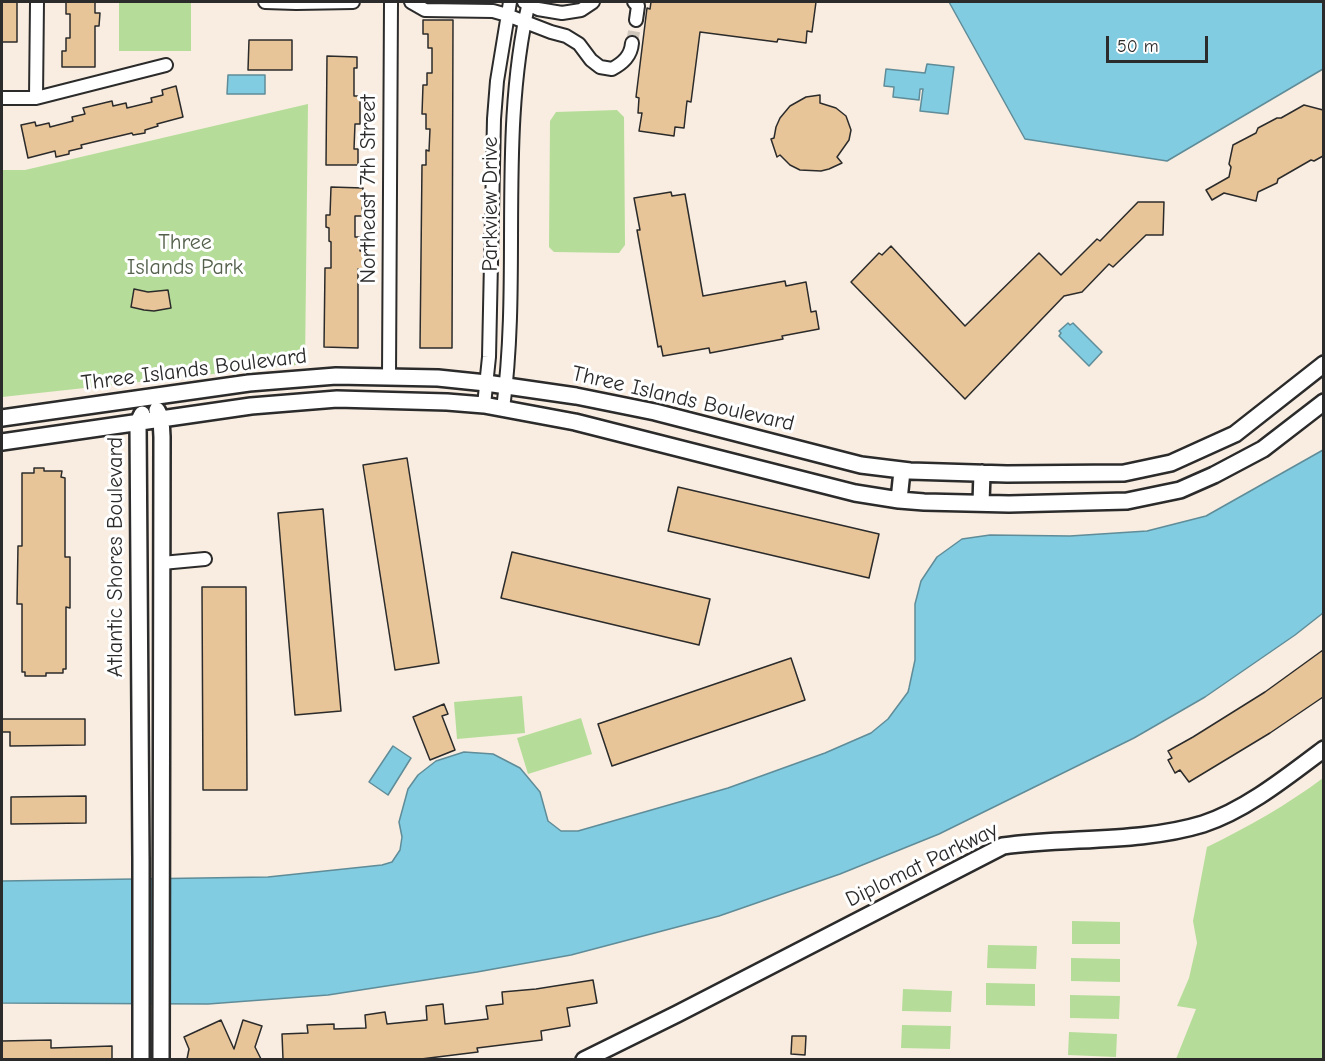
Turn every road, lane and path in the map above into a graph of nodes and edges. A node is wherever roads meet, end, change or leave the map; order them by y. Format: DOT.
graph roads {
  1 [pos="36,2"];
  2 [pos="265,2"];
  3 [pos="353,2"];
  4 [pos="391,2"];
  5 [pos="411,2"];
  6 [pos="510,2"];
  7 [pos="527,2"];
  8 [pos="593,2"];
  9 [pos="634,2"];
  10 [pos="507,15"];
  11 [pos="636,20"];
  12 [pos="525,21"];
  13 [pos="632,43"];
  14 [pos="166,65"];
  15 [pos="497,81"];
  16 [pos="516,83"];
  17 [pos="2,98"];
  18 [pos="36,98"];
  19 [pos="1323,364"];
  20 [pos="389,376"];
  21 [pos="486,383"];
  22 [pos="506,386"];
  23 [pos="150,398"];
  24 [pos="1323,402"];
  25 [pos="483,405"];
  26 [pos="503,409"];
  27 [pos="2,418"];
  28 [pos="161,418"];
  29 [pos="138,422"];
  30 [pos="2,442"];
  31 [pos="902,471"];
  32 [pos="982,473"];
  33 [pos="899,500"];
  34 [pos="981,503"];
  35 [pos="206,559"];
  36 [pos="162,563"];
  37 [pos="1323,749"];
  38 [pos="141,1059"];
  39 [pos="161,1059"];
  40 [pos="584,1059"];
  1 -- 18 [label="street"];
  2 -- 3 [label="street"];
  4 -- 20 [label="street, Northeast 7th Street"];
  5 -- 10 [label="street"];
  6 -- 10 [label="street, Parkview Drive"];
  7 -- 8 [label="street"];
  7 -- 12 [label="street, Parkview Drive"];
  9 -- 11 [label="street"];
  10 -- 12 [label="street"];
  10 -- 15 [label="street, Parkview Drive"];
  12 -- 13 [label="street"];
  12 -- 16 [label="street, Parkview Drive"];
  14 -- 18 [label="street"];
  15 -- 16 [label="street"];
  15 -- 21 [label="street, Parkview Drive"];
  16 -- 22 [label="street, Parkview Drive"];
  17 -- 18 [label="street"];
  19 -- 32 [label="street, Three Islands Boulevard"];
  20 -- 21 [label="street, Three Islands Boulevard"];
  20 -- 23 [label="street, Three Islands Boulevard"];
  21 -- 22 [label="street, Three Islands Boulevard"];
  21 -- 25 [label="street, Parkview Drive"];
  22 -- 26 [label="street, Parkview Drive"];
  22 -- 31 [label="street, Three Islands Boulevard"];
  23 -- 27 [label="street, Three Islands Boulevard"];
  23 -- 28 [label="street, Atlantic Shores Boulevard"];
  23 -- 29 [label="street, Atlantic Shores Boulevard"];
  24 -- 34 [label="street, Three Islands Boulevard"];
  25 -- 26 [label="street, Three Islands Boulevard"];
  25 -- 28 [label="street, Three Islands Boulevard"];
  26 -- 33 [label="street, Three Islands Boulevard"];
  28 -- 29 [label="street, Three Islands Boulevard"];
  28 -- 36 [label="street, Atlantic Shores Boulevard"];
  29 -- 30 [label="street, Three Islands Boulevard"];
  29 -- 38 [label="street, Atlantic Shores Boulevard"];
  31 -- 32 [label="street, Three Islands Boulevard"];
  31 -- 33 [label="street"];
  32 -- 34 [label="street"];
  33 -- 34 [label="street, Three Islands Boulevard"];
  35 -- 36 [label="street"];
  36 -- 39 [label="street, Atlantic Shores Boulevard"];
  37 -- 40 [label="street, Diplomat Parkway"];
}
